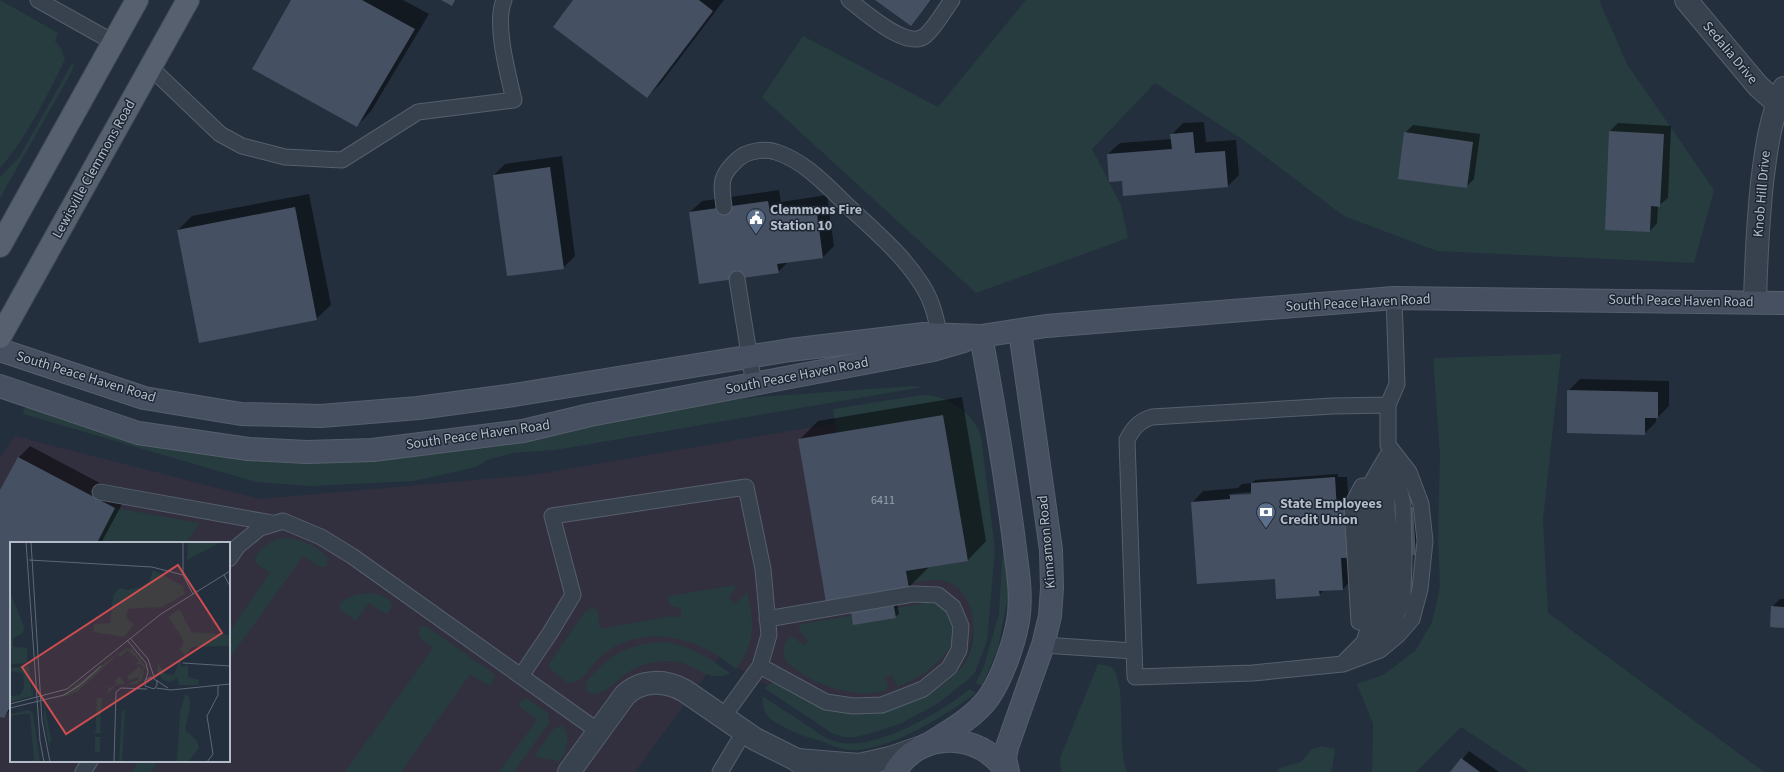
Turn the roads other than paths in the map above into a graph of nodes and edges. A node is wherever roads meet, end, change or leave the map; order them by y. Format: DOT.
graph roads {
  1 [pos="38,0"];
  2 [pos="137,0"];
  3 [pos="188,0"];
  4 [pos="504,0"];
  5 [pos="849,0"];
  6 [pos="952,0"];
  7 [pos="1686,0"];
  8 [pos="113,42"];
  9 [pos="150,67"];
  10 [pos="1780,95"];
  11 [pos="724,207"];
  12 [pos="0,246"];
  13 [pos="737,279"];
  14 [pos="1394,298"];
  15 [pos="1755,302"];
  16 [pos="1784,303"];
  17 [pos="1020,331"];
  18 [pos="981,336"];
  19 [pos="0,337"];
  20 [pos="940,341"];
  21 [pos="0,350"];
  22 [pos="749,356"];
  23 [pos="754,385"];
  24 [pos="0,386"];
  25 [pos="1388,405"];
  26 [pos="1388,452"];
  27 [pos="100,492"];
  28 [pos="273,524"];
  29 [pos="230,558"];
  30 [pos="767,619"];
  31 [pos="1043,645"];
  32 [pos="1134,651"];
  33 [pos="1343,664"];
  34 [pos="760,666"];
  35 [pos="521,676"];
  36 [pos="723,717"];
  37 [pos="598,731"];
  38 [pos="744,732"];
  39 [pos="923,746"];
  40 [pos="89,762"];
  41 [pos="803,766"];
  42 [pos="83,772"];
  43 [pos="569,772"];
  44 [pos="720,772"];
  45 [pos="894,772"];
  46 [pos="1007,772"];
  1 -- 8 [label="lane"];
  2 -- 8 [label="main road"];
  3 -- 9 [label="main road, Lewisville Clemmons Road"];
  4 -- 9 [label="lane"];
  5 -- 6 [label="lane"];
  7 -- 10 [label="street, Sedalia Drive"];
  8 -- 12 [label="main road"];
  9 -- 19 [label="main road, Lewisville Clemmons Road"];
  10 -- 15 [label="street, Knob Hill Drive"];
  11 -- 20 [label="lane"];
  13 -- 22 [label="lane"];
  14 -- 15 [label="main road, South Peace Haven Road"];
  14 -- 17 [label="main road, South Peace Haven Road"];
  14 -- 25 [label="lane"];
  15 -- 16 [label="main road, South Peace Haven Road"];
  17 -- 18 [label="main road, South Peace Haven Road"];
  17 -- 31 [label="main road, Kinnamon Road"];
  18 -- 20 [label="main road, South Peace Haven Road"];
  18 -- 39 [label="main road, Kinnamon Road"];
  20 -- 22 [label="main road, South Peace Haven Road"];
  20 -- 23 [label="main road, South Peace Haven Road"];
  21 -- 22 [label="main road, South Peace Haven Road"];
  22 -- 23 [label="lane"];
  23 -- 24 [label="main road, South Peace Haven Road"];
  25 -- 26 [label="lane"];
  25 -- 32 [label="lane"];
  26 -- 33 [label="lane"];
  26 -- 33 [label="lane"];
  26 -- 33 [label="lane"];
  26 -- 33 [label="lane"];
  27 -- 28 [label="lane"];
  28 -- 29 [label="lane"];
  28 -- 35 [label="lane"];
  30 -- 34 [label="lane"];
  30 -- 34 [label="lane"];
  30 -- 35 [label="lane"];
  31 -- 32 [label="lane"];
  31 -- 46 [label="main road, Kinnamon Road"];
  32 -- 33 [label="lane"];
  34 -- 36 [label="lane"];
  35 -- 37 [label="lane"];
  36 -- 37 [label="street"];
  36 -- 38 [label="street"];
  37 -- 43 [label="street"];
  38 -- 41 [label="street"];
  38 -- 44 [label="lane"];
  39 -- 41 [label="street"];
  39 -- 45 [label="main road, Kinnamon Road"];
  39 -- 46 [label="main road, Kinnamon Road"];
  40 -- 42 [label="lane"];
}
